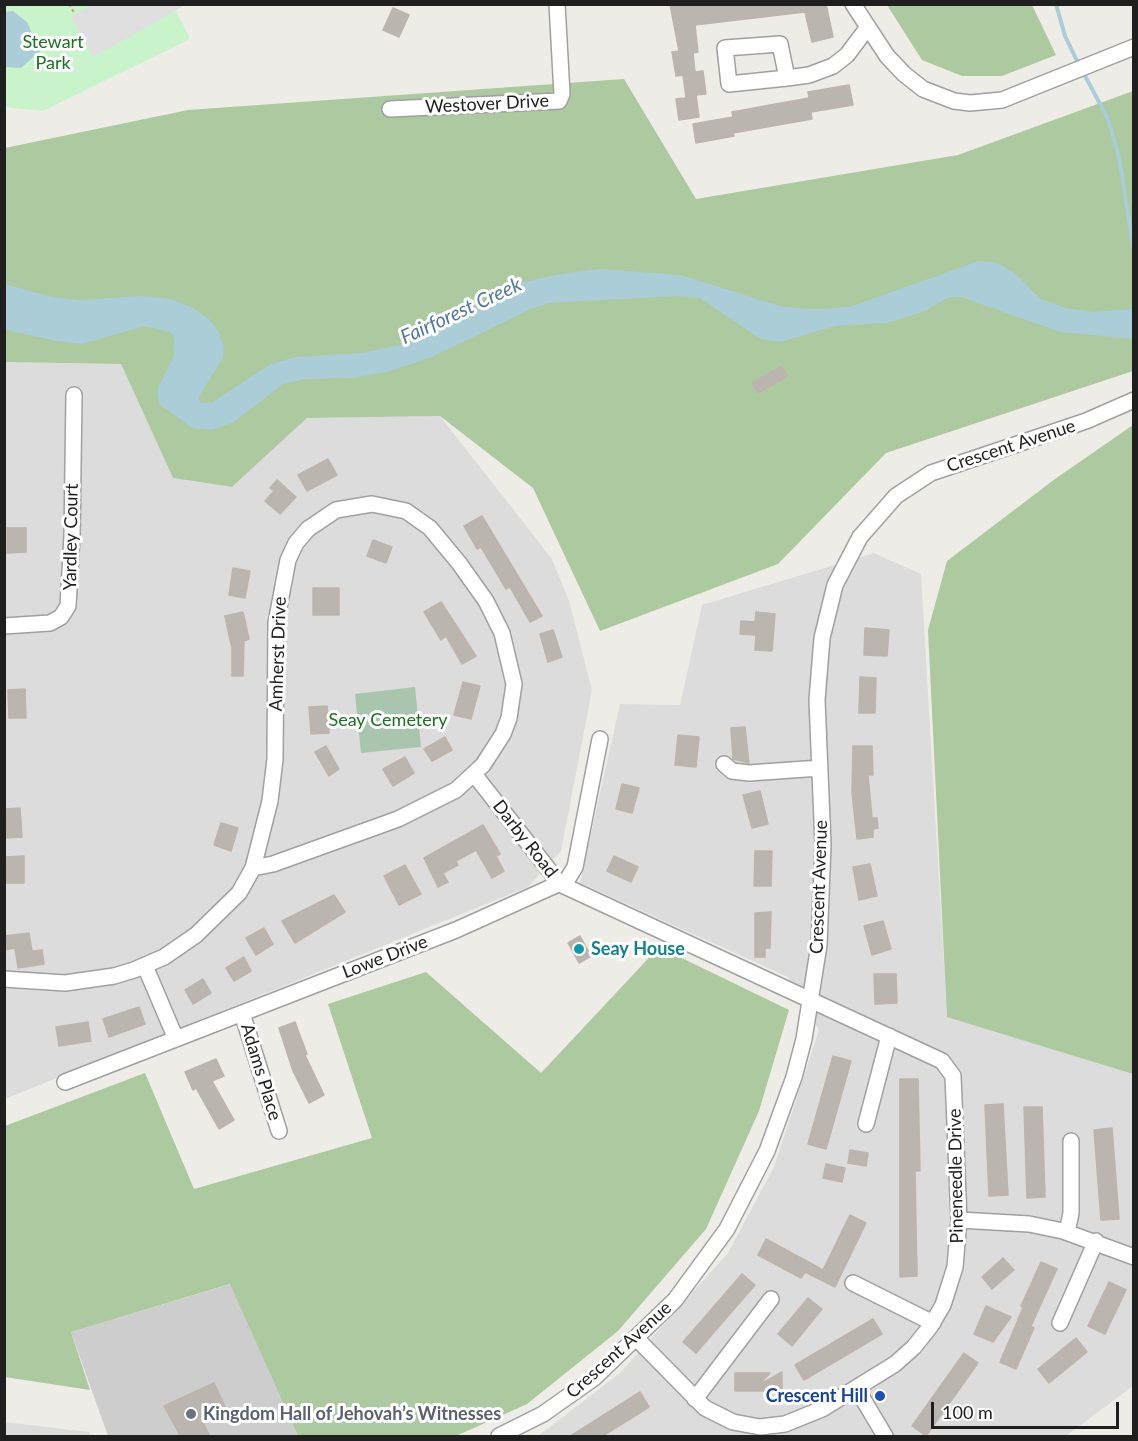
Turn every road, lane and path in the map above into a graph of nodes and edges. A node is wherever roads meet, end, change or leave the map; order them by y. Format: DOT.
graph roads {
  1 [pos="69,4"];
  2 [pos="557,4"];
  3 [pos="853,4"];
  4 [pos="75,14"];
  5 [pos="868,27"];
  6 [pos="1134,47"];
  7 [pos="787,78"];
  8 [pos="390,109"];
  9 [pos="74,395"];
  10 [pos="1134,400"];
  11 [pos="4,626"];
  12 [pos="600,739"];
  13 [pos="724,764"];
  14 [pos="820,768"];
  15 [pos="474,774"];
  16 [pos="253,868"];
  17 [pos="561,884"];
  18 [pos="145,966"];
  19 [pos="4,979"];
  20 [pos="812,1000"];
  21 [pos="242,1013"];
  22 [pos="889,1036"];
  23 [pos="176,1039"];
  24 [pos="65,1082"];
  25 [pos="866,1124"];
  26 [pos="279,1131"];
  27 [pos="1071,1141"];
  28 [pos="959,1220"];
  29 [pos="1067,1232"];
  30 [pos="1096,1241"];
  31 [pos="1134,1257"];
  32 [pos="853,1283"];
  33 [pos="771,1299"];
  34 [pos="933,1323"];
  35 [pos="1059,1323"];
  36 [pos="638,1339"];
  37 [pos="857,1389"];
  38 [pos="696,1399"];
  39 [pos="499,1437"];
  40 [pos="885,1437"];
  1 -- 4 [label="path"];
  2 -- 8 [label="street, Westover Drive"];
  3 -- 5 [label="street"];
  5 -- 6 [label="street"];
  5 -- 7 [label="street"];
  9 -- 11 [label="street, Yardley Court"];
  10 -- 14 [label="street, Crescent Avenue"];
  12 -- 17 [label="street"];
  13 -- 14 [label="street"];
  14 -- 20 [label="street, Crescent Avenue"];
  15 -- 16 [label="street, Amherst Drive"];
  15 -- 16 [label="street, Amherst Drive"];
  15 -- 17 [label="street, Darby Road"];
  16 -- 18 [label="street, Amherst Drive"];
  17 -- 20 [label="street, Darby Road"];
  17 -- 21 [label="street, Lowe Drive"];
  18 -- 19 [label="street, Amherst Drive"];
  18 -- 23 [label="street"];
  20 -- 22 [label="street, Pineneedle Drive"];
  20 -- 36 [label="street, Crescent Avenue"];
  21 -- 23 [label="street, Lowe Drive"];
  21 -- 26 [label="street, Adams Place"];
  22 -- 25 [label="street"];
  22 -- 28 [label="street, Pineneedle Drive"];
  23 -- 24 [label="street, Lowe Drive"];
  27 -- 29 [label="street"];
  28 -- 29 [label="street"];
  28 -- 34 [label="street, Pineneedle Drive"];
  29 -- 30 [label="street"];
  30 -- 31 [label="street"];
  30 -- 35 [label="street"];
  32 -- 34 [label="street"];
  33 -- 38 [label="street"];
  34 -- 37 [label="street, Pineneedle Drive"];
  36 -- 38 [label="street, Pineneedle Drive"];
  36 -- 39 [label="street, Crescent Avenue"];
  37 -- 38 [label="street, Pineneedle Drive"];
  37 -- 40 [label="street"];
}
